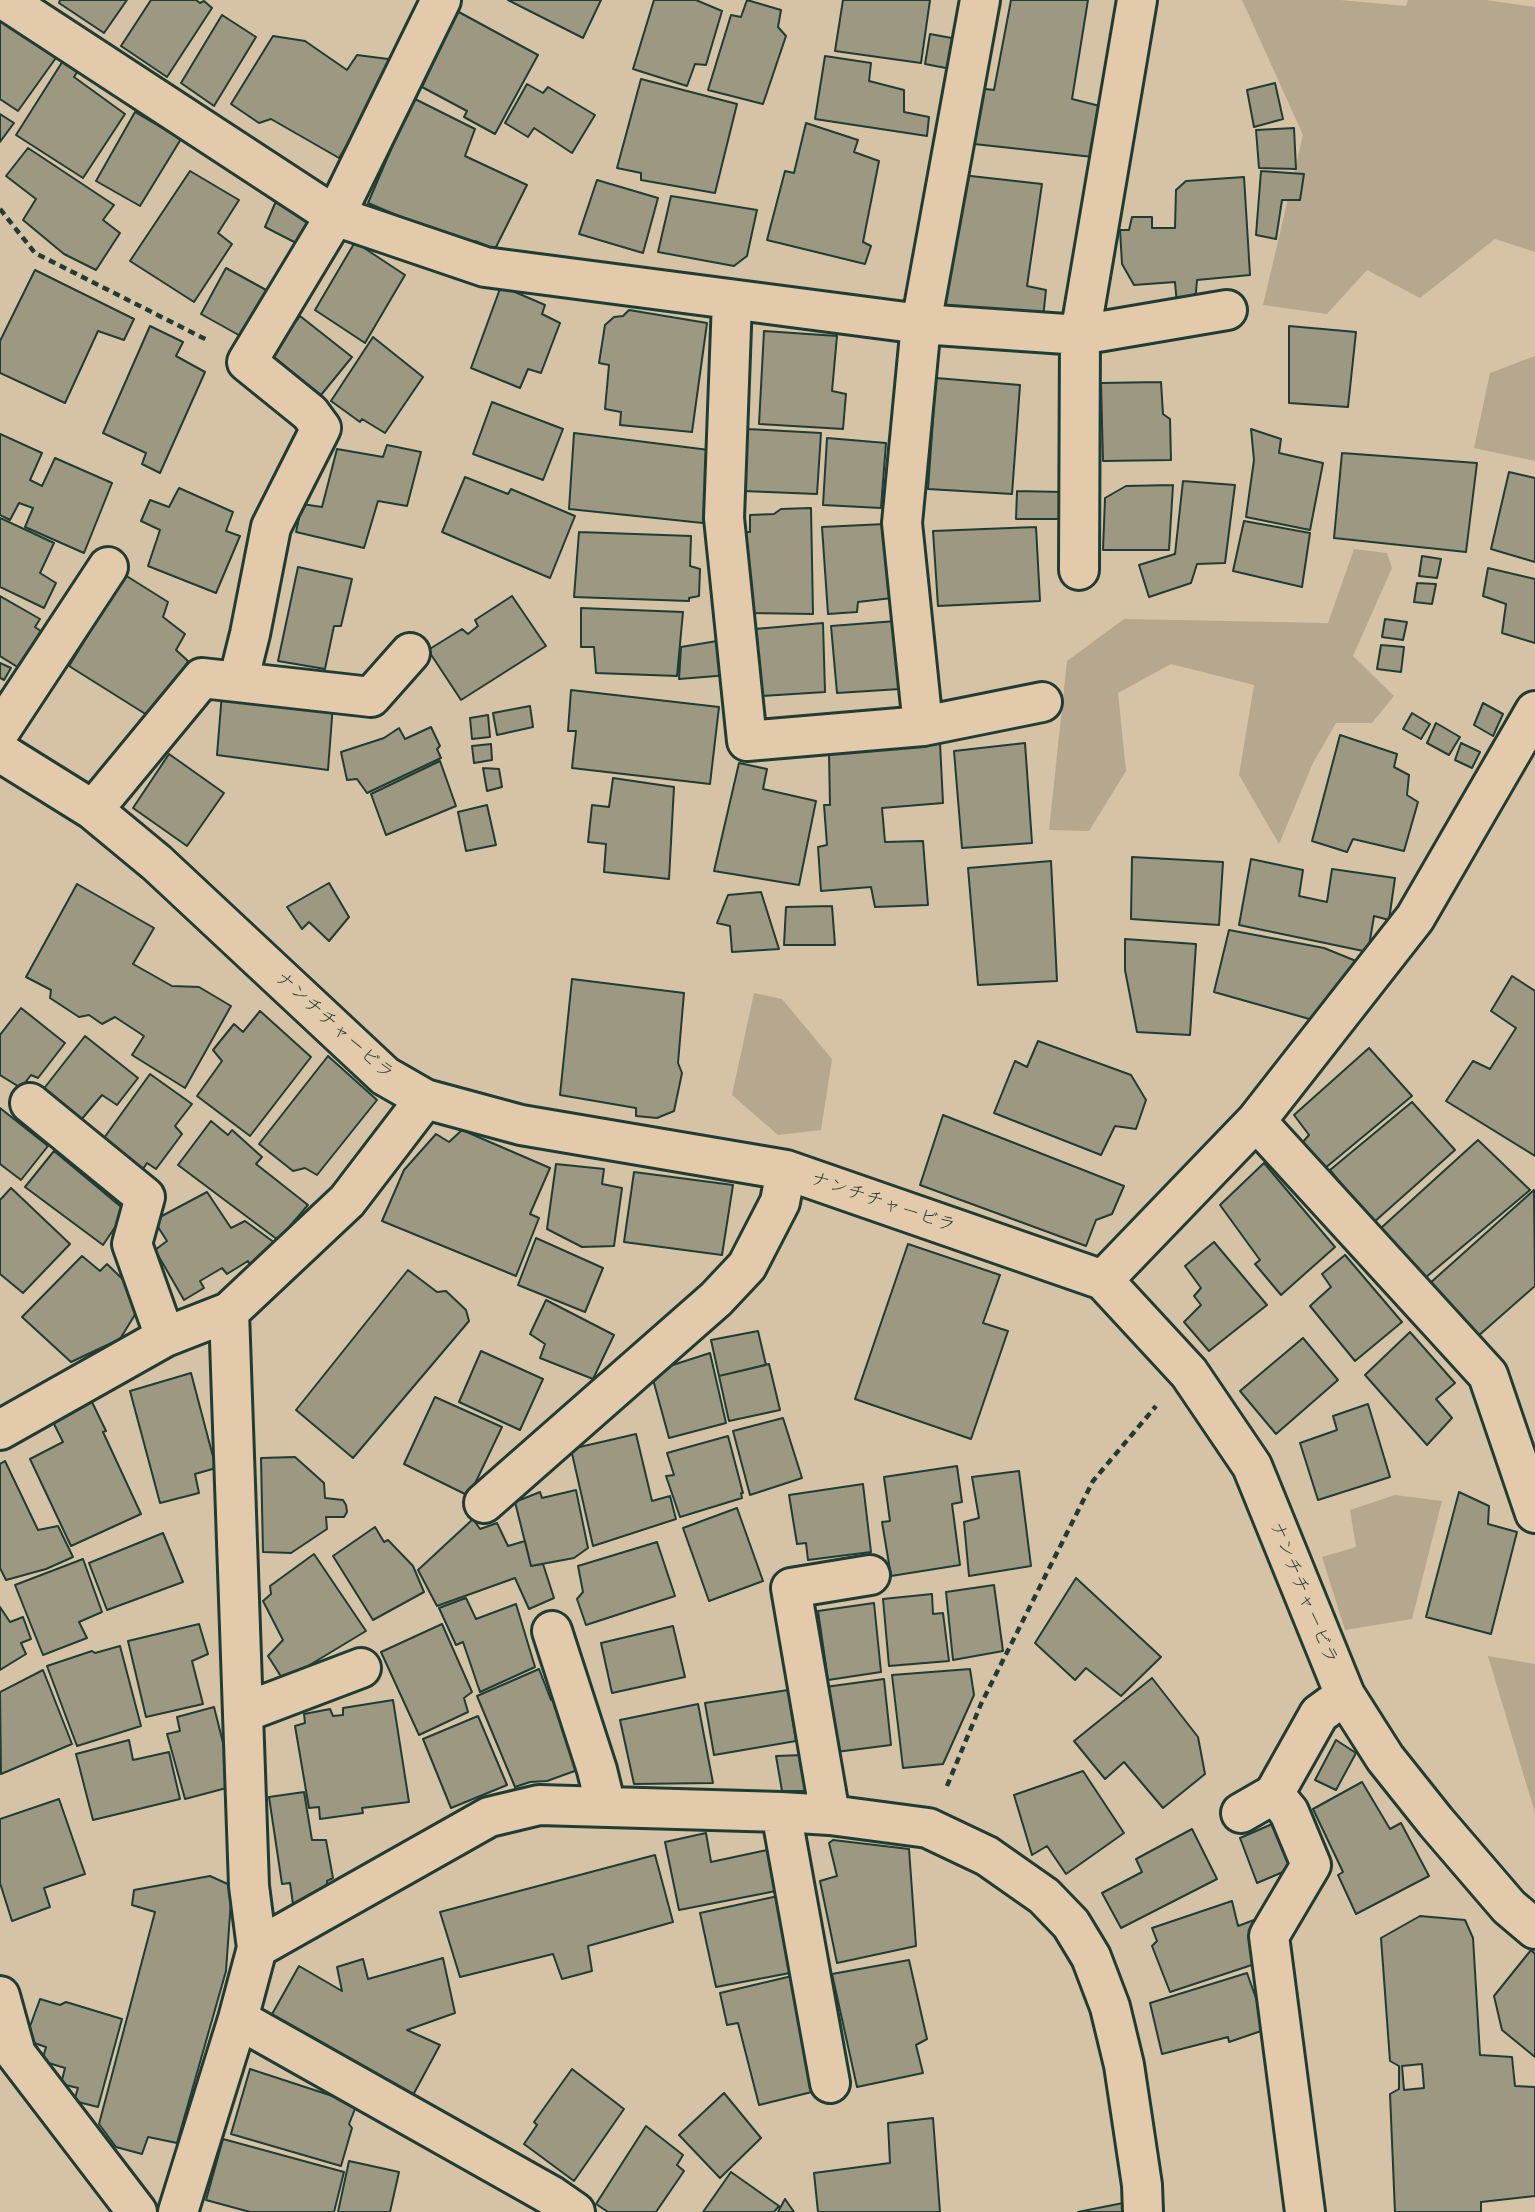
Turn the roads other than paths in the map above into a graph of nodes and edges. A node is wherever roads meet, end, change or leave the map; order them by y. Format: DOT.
graph roads {
  1 [pos="5,0"];
  2 [pos="441,0"];
  3 [pos="980,0"];
  4 [pos="1137,0"];
  5 [pos="335,216"];
  6 [pos="732,300"];
  7 [pos="1227,310"];
  8 [pos="921,324"];
  9 [pos="1080,335"];
  10 [pos="108,567"];
  11 [pos="1079,570"];
  12 [pos="410,653"];
  13 [pos="237,682"];
  14 [pos="1042,702"];
  15 [pos="1534,713"];
  16 [pos="923,726"];
  17 [pos="0,731"];
  18 [pos="0,752"];
  19 [pos="93,810"];
  20 [pos="425,1099"];
  21 [pos="30,1103"];
  22 [pos="1256,1121"];
  23 [pos="786,1170"];
  24 [pos="1103,1280"];
  25 [pos="229,1312"];
  26 [pos="165,1337"];
  27 [pos="0,1430"];
  28 [pos="484,1503"];
  29 [pos="1535,1513"];
  30 [pos="870,1575"];
  31 [pos="552,1631"];
  32 [pos="362,1668"];
  33 [pos="1345,1695"];
  34 [pos="245,1712"];
  35 [pos="1274,1794"];
  36 [pos="606,1807"];
  37 [pos="781,1812"];
  38 [pos="1241,1813"];
  39 [pos="830,1815"];
  40 [pos="1535,1928"];
  41 [pos="257,1948"];
  42 [pos="0,1996"];
  43 [pos="238,2019"];
  44 [pos="830,2083"];
  45 [pos="558,2207"];
  46 [pos="137,2212"];
  47 [pos="178,2212"];
  48 [pos="1143,2212"];
  49 [pos="1305,2212"];
  1 -- 5 [label="street"];
  2 -- 5 [label="street"];
  3 -- 8 [label="street"];
  4 -- 9 [label="street"];
  5 -- 6 [label="street"];
  5 -- 13 [label="street"];
  6 -- 8 [label="street"];
  6 -- 16 [label="street"];
  7 -- 9 [label="street"];
  8 -- 9 [label="street"];
  8 -- 16 [label="street"];
  9 -- 11 [label="street"];
  10 -- 17 [label="street"];
  12 -- 13 [label="street"];
  13 -- 19 [label="street"];
  14 -- 16 [label="street"];
  15 -- 22 [label="street"];
  18 -- 19 [label="street, ナンチチャービラ"];
  19 -- 20 [label="street, ナンチチャービラ"];
  20 -- 23 [label="street, ナンチチャービラ"];
  20 -- 25 [label="street"];
  21 -- 26 [label="street"];
  22 -- 24 [label="street"];
  22 -- 29 [label="street"];
  23 -- 24 [label="street, ナンチチャービラ"];
  23 -- 28 [label="street"];
  24 -- 33 [label="street, ナンチチャービラ"];
  25 -- 26 [label="street"];
  25 -- 34 [label="street"];
  26 -- 27 [label="street"];
  30 -- 39 [label="street"];
  31 -- 36 [label="street"];
  32 -- 34 [label="street"];
  33 -- 35 [label="street"];
  33 -- 40 [label="street, ナンチチャービラ"];
  34 -- 41 [label="street"];
  35 -- 38 [label="street"];
  35 -- 49 [label="street"];
  36 -- 37 [label="street"];
  36 -- 41 [label="street"];
  37 -- 39 [label="street"];
  37 -- 44 [label="street"];
  39 -- 48 [label="street"];
  41 -- 43 [label="street"];
  42 -- 46 [label="street"];
  43 -- 45 [label="street"];
  43 -- 47 [label="street"];
}
